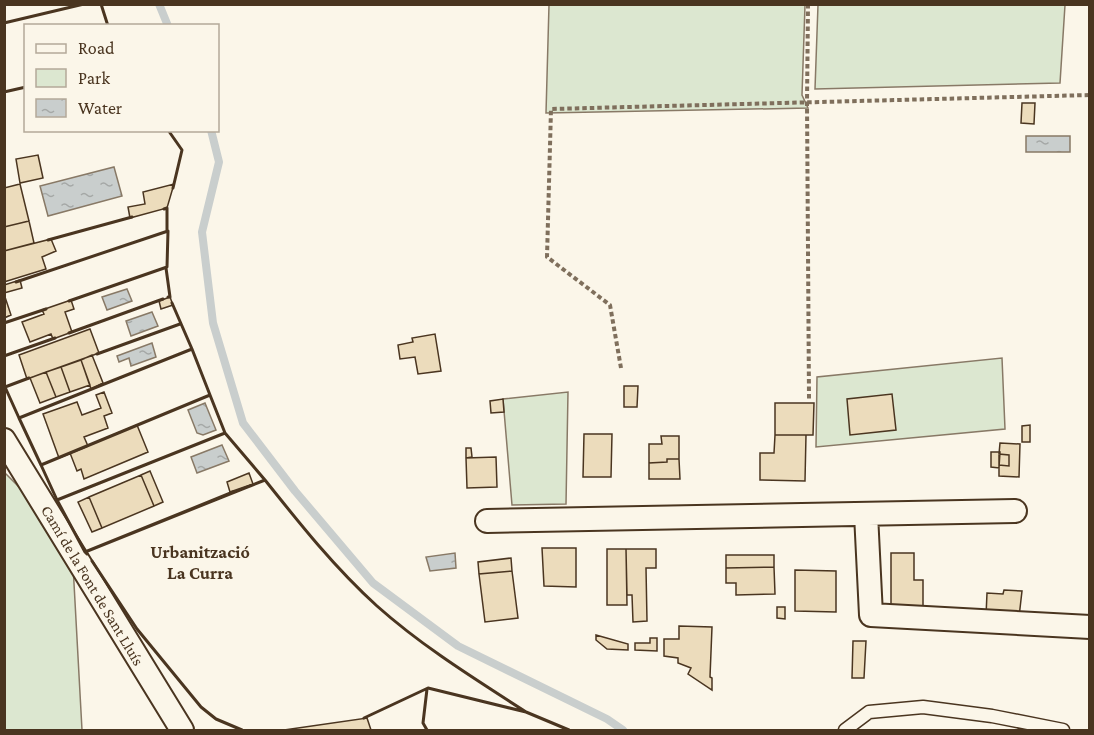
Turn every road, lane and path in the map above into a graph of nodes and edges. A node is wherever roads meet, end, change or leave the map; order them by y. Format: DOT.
graph roads {
  1 [pos="808,4"];
  2 [pos="1089,95"];
  3 [pos="807,102"];
  4 [pos="621,368"];
  5 [pos="809,399"];
  6 [pos="4,440"];
  7 [pos="1015,511"];
  8 [pos="866,514"];
  9 [pos="488,521"];
  10 [pos="1089,627"];
  11 [pos="182,730"];
  12 [pos="845,730"];
  13 [pos="1063,730"];
  1 -- 3 [label="path"];
  2 -- 3 [label="path"];
  3 -- 4 [label="path"];
  3 -- 5 [label="path"];
  6 -- 11 [label="street, Camí de la Font de Sant Lluís"];
  7 -- 8 [label="street"];
  8 -- 9 [label="street"];
  8 -- 10 [label="street"];
  12 -- 13 [label="lane"];
}
